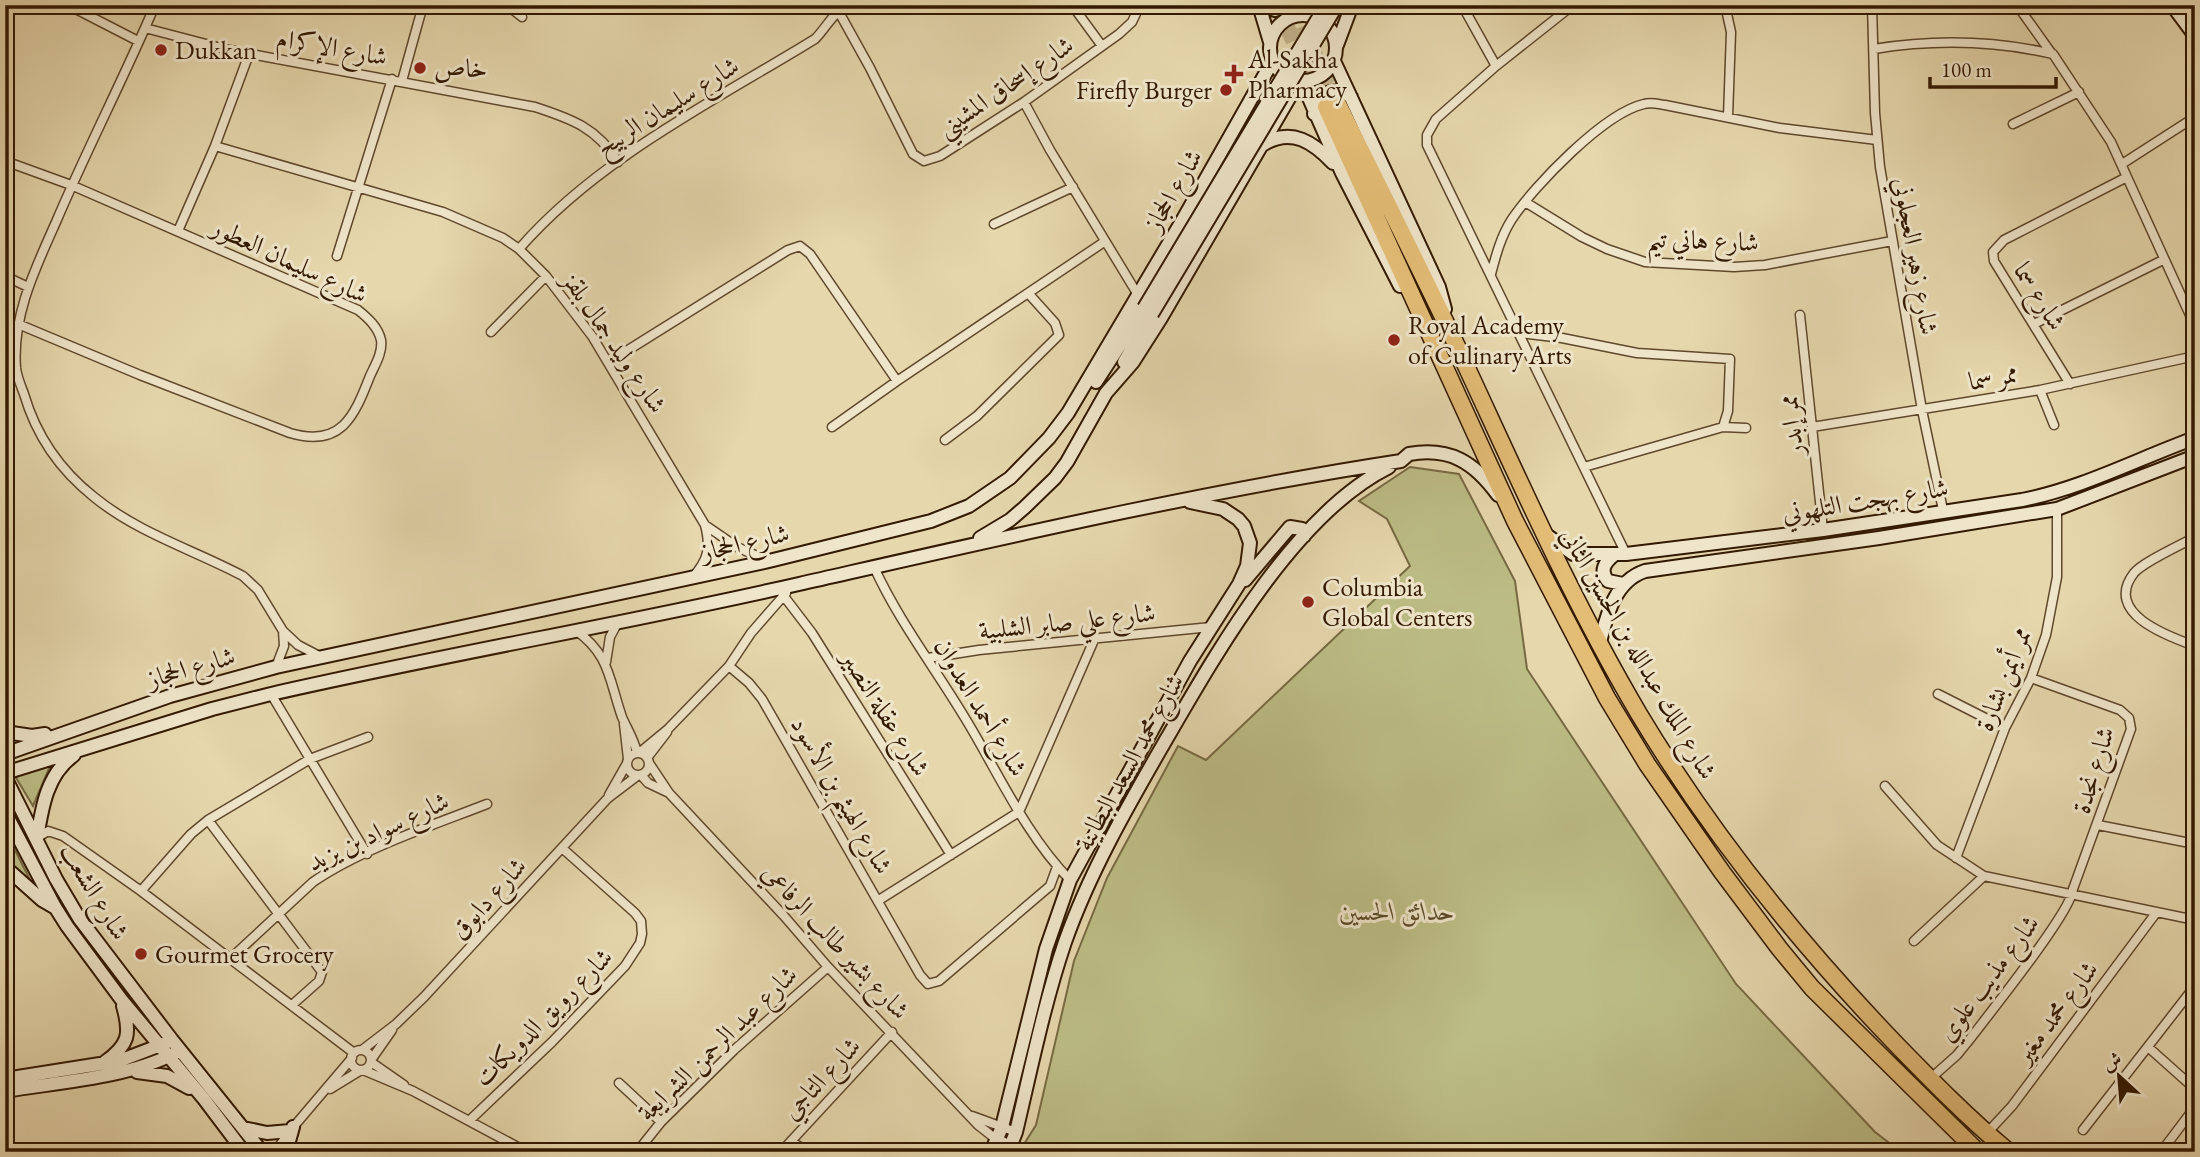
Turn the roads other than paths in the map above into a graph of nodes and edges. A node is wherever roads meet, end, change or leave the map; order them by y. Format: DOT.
graph roads {
  1 [pos="68,5"];
  2 [pos="155,5"];
  3 [pos="423,5"];
  4 [pos="507,5"];
  5 [pos="846,5"];
  6 [pos="1072,5"];
  7 [pos="1140,5"];
  8 [pos="1261,5"];
  9 [pos="1287,5"];
  10 [pos="1325,5"];
  11 [pos="1337,5"];
  12 [pos="1352,5"];
  13 [pos="1462,5"];
  14 [pos="1573,5"];
  15 [pos="1725,5"];
  16 [pos="1872,5"];
  17 [pos="2017,5"];
  18 [pos="2172,5"];
  19 [pos="837,8"];
  20 [pos="1311,10"];
  21 [pos="523,17"];
  22 [pos="145,28"];
  23 [pos="2195,36"];
  24 [pos="138,41"];
  25 [pos="1270,42"];
  26 [pos="1337,45"];
  27 [pos="1102,46"];
  28 [pos="1874,49"];
  29 [pos="250,54"];
  30 [pos="2053,54"];
  31 [pos="1334,61"];
  32 [pos="1272,62"];
  33 [pos="1496,66"];
  34 [pos="392,79"];
  35 [pos="402,81"];
  36 [pos="1300,82"];
  37 [pos="2079,92"];
  38 [pos="1024,102"];
  39 [pos="1249,104"];
  40 [pos="1332,105"];
  41 [pos="1284,111"];
  42 [pos="1728,117"];
  43 [pos="2195,117"];
  44 [pos="2013,124"];
  45 [pos="1877,140"];
  46 [pos="1264,144"];
  47 [pos="215,146"];
  48 [pos="5,161"];
  49 [pos="618,162"];
  50 [pos="2122,164"];
  51 [pos="1342,173"];
  52 [pos="2127,177"];
  53 [pos="71,186"];
  54 [pos="360,187"];
  55 [pos="1073,187"];
  56 [pos="1525,202"];
  57 [pos="993,224"];
  58 [pos="178,232"];
  59 [pos="1892,241"];
  60 [pos="1104,243"];
  61 [pos="519,249"];
  62 [pos="337,256"];
  63 [pos="2163,260"];
  64 [pos="1491,274"];
  65 [pos="5,276"];
  66 [pos="546,276"];
  67 [pos="28,287"];
  68 [pos="1028,293"];
  69 [pos="1138,295"];
  70 [pos="1148,311"];
  71 [pos="1800,315"];
  72 [pos="18,324"];
  73 [pos="2034,324"];
  74 [pos="2195,326"];
  75 [pos="491,332"];
  76 [pos="1519,334"];
  77 [pos="1437,349"];
  78 [pos="2195,356"];
  79 [pos="609,362"];
  80 [pos="16,370"];
  81 [pos="5,378"];
  82 [pos="897,380"];
  83 [pos="2070,384"];
  84 [pos="2040,390"];
  85 [pos="1106,393"];
  86 [pos="1922,410"];
  87 [pos="1068,413"];
  88 [pos="2054,425"];
  89 [pos="832,427"];
  90 [pos="1723,427"];
  91 [pos="1746,428"];
  92 [pos="1812,428"];
  93 [pos="2195,438"];
  94 [pos="945,440"];
  95 [pos="2195,456"];
  96 [pos="1401,461"];
  97 [pos="1584,467"];
  98 [pos="1186,501"];
  99 [pos="2057,509"];
  100 [pos="1943,510"];
  101 [pos="1515,521"];
  102 [pos="705,525"];
  103 [pos="1540,528"];
  104 [pos="1823,530"];
  105 [pos="1304,536"];
  106 [pos="2195,537"];
  107 [pos="967,545"];
  108 [pos="1620,555"];
  109 [pos="769,561"];
  110 [pos="874,567"];
  111 [pos="693,578"];
  112 [pos="1239,584"];
  113 [pos="1623,584"];
  114 [pos="796,585"];
  115 [pos="783,595"];
  116 [pos="619,621"];
  117 [pos="1211,627"];
  118 [pos="575,630"];
  119 [pos="283,631"];
  120 [pos="1094,640"];
  121 [pos="1600,642"];
  122 [pos="2195,646"];
  123 [pos="321,657"];
  124 [pos="928,658"];
  125 [pos="1190,661"];
  126 [pos="606,662"];
  127 [pos="729,666"];
  128 [pos="276,667"];
  129 [pos="1206,671"];
  130 [pos="2031,678"];
  131 [pos="271,694"];
  132 [pos="1938,694"];
  133 [pos="624,721"];
  134 [pos="2005,728"];
  135 [pos="69,730"];
  136 [pos="5,732"];
  137 [pos="368,737"];
  138 [pos="80,751"];
  139 [pos="5,754"];
  140 [pos="643,757"];
  141 [pos="310,758"];
  142 [pos="627,762"];
  143 [pos="5,775"];
  144 [pos="639,776"];
  145 [pos="1885,786"];
  146 [pos="669,793"];
  147 [pos="608,798"];
  148 [pos="487,804"];
  149 [pos="5,812"];
  150 [pos="1019,812"];
  151 [pos="208,820"];
  152 [pos="2098,825"];
  153 [pos="37,838"];
  154 [pos="2195,844"];
  155 [pos="562,848"];
  156 [pos="367,853"];
  157 [pos="951,855"];
  158 [pos="1956,858"];
  159 [pos="5,867"];
  160 [pos="1057,867"];
  161 [pos="1984,876"];
  162 [pos="1070,880"];
  163 [pos="141,891"];
  164 [pos="2073,896"];
  165 [pos="879,900"];
  166 [pos="55,907"];
  167 [pos="2156,913"];
  168 [pos="278,916"];
  169 [pos="2195,920"];
  170 [pos="1914,941"];
  171 [pos="230,959"];
  172 [pos="828,967"];
  173 [pos="2195,986"];
  174 [pos="121,999"];
  175 [pos="292,1005"];
  176 [pos="396,1024"];
  177 [pos="892,1032"];
  178 [pos="176,1045"];
  179 [pos="2148,1047"];
  180 [pos="164,1052"];
  181 [pos="356,1054"];
  182 [pos="371,1061"];
  183 [pos="102,1065"];
  184 [pos="362,1070"];
  185 [pos="123,1072"];
  186 [pos="5,1079"];
  187 [pos="1930,1079"];
  188 [pos="619,1083"];
  189 [pos="2195,1089"];
  190 [pos="5,1091"];
  191 [pos="413,1091"];
  192 [pos="324,1093"];
  193 [pos="204,1099"];
  194 [pos="2195,1107"];
  195 [pos="470,1120"];
  196 [pos="661,1122"];
  197 [pos="243,1128"];
  198 [pos="292,1129"];
  199 [pos="2083,1130"];
  200 [pos="1000,1133"];
  201 [pos="1987,1133"];
  202 [pos="791,1141"];
  203 [pos="1011,1143"];
  204 [pos="244,1152"];
  205 [pos="262,1152"];
  206 [pos="275,1152"];
  207 [pos="286,1152"];
  208 [pos="527,1152"];
  209 [pos="637,1152"];
  210 [pos="781,1152"];
  211 [pos="807,1152"];
  212 [pos="991,1152"];
  213 [pos="1978,1152"];
  214 [pos="2009,1152"];
  215 [pos="2161,1152"];
  1 -- 24 [label="street"];
  2 -- 22 [label="street"];
  3 -- 35 [label="street"];
  4 -- 21 [label="street"];
  5 -- 19 [label="street, شارع سليمان الربيح"];
  6 -- 27 [label="street"];
  7 -- 27 [label="street, شارع إسحاق المشيني"];
  8 -- 9 [label="main road"];
  8 -- 25 [label="main road"];
  10 -- 70 [label="main road, bridge"];
  11 -- 70 [label="main road, bridge"];
  12 -- 26 [label="main road"];
  13 -- 33 [label="street"];
  14 -- 33 [label="street"];
  15 -- 42 [label="street"];
  16 -- 28 [label="street, شارع زهير العجلوني"];
  17 -- 30 [label="street"];
  18 -- 23 [label="main road"];
  19 -- 38 [label="street, شارع إسحاق المشيني"];
  19 -- 49 [label="street, شارع سليمان الربيح"];
  20 -- 25 [label="main road"];
  20 -- 26 [label="main road"];
  22 -- 24 [label="street"];
  22 -- 29 [label="street, شارع الإكرام"];
  24 -- 53 [label="street"];
  25 -- 32 [label="main road"];
  26 -- 31 [label="main road"];
  27 -- 38 [label="street, شارع إسحاق المشيني"];
  28 -- 30 [label="street"];
  28 -- 45 [label="street, شارع زهير العجلوني"];
  29 -- 34 [label="street, شارع الإكرام"];
  29 -- 47 [label="street"];
  30 -- 37 [label="street"];
  31 -- 36 [label="main road"];
  31 -- 40 [label="main road"];
  32 -- 36 [label="main road"];
  32 -- 39 [label="main road, شارع الحجاز"];
  33 -- 64 [label="street"];
  34 -- 35 [label="street, شارع الإكرام"];
  34 -- 54 [label="street"];
  35 -- 49 [label="street, شارع الإكرام"];
  36 -- 40 [label="main road"];
  36 -- 41 [label="main road, شارع الحجاز"];
  37 -- 44 [label="street"];
  37 -- 50 [label="street"];
  38 -- 55 [label="street"];
  39 -- 41 [label="main road"];
  39 -- 69 [label="main road, شارع الحجاز"];
  40 -- 51 [label="main road"];
  40 -- 77 [label="highway, شارع الملك عبدالله بن الحسين الثاني"];
  40 -- 103 [label="highway, شارع الملك عبدالله بن الحسين الثاني"];
  41 -- 46 [label="main road, شارع الحجاز"];
  42 -- 45 [label="street"];
  42 -- 56 [label="street"];
  43 -- 50 [label="street"];
  45 -- 59 [label="street, شارع زهير العجلوني"];
  46 -- 51 [label="main road"];
  46 -- 85 [label="main road, شارع الحجاز"];
  47 -- 54 [label="street, شارع وليد جمال بلقز"];
  47 -- 58 [label="street"];
  48 -- 53 [label="street, شارع سليمان العطور"];
  49 -- 61 [label="street, شارع سليمان الربيح"];
  50 -- 52 [label="street"];
  51 -- 77 [label="main road"];
  52 -- 63 [label="street"];
  52 -- 73 [label="street, شارع سما"];
  53 -- 58 [label="street, شارع سليمان العطور"];
  53 -- 67 [label="street"];
  54 -- 61 [label="street, شارع وليد جمال بلقز"];
  54 -- 62 [label="street"];
  55 -- 57 [label="street"];
  55 -- 60 [label="street"];
  56 -- 59 [label="street, شارع هاني تيم"];
  56 -- 64 [label="street"];
  58 -- 72 [label="street, شارع سليمان العطور"];
  59 -- 86 [label="street, شارع زهير العجلوني"];
  60 -- 68 [label="street"];
  60 -- 69 [label="street"];
  61 -- 66 [label="street, شارع وليد جمال بلقز"];
  63 -- 73 [label="street"];
  63 -- 74 [label="street"];
  64 -- 76 [label="street"];
  65 -- 67 [label="street"];
  66 -- 75 [label="street"];
  66 -- 79 [label="street, شارع وليد جمال بلقز"];
  67 -- 72 [label="street"];
  68 -- 82 [label="street"];
  68 -- 94 [label="street"];
  69 -- 87 [label="main road, شارع الحجاز"];
  70 -- 85 [label="main road"];
  70 -- 87 [label="main road"];
  71 -- 92 [label="street, ممر إبدر"];
  72 -- 80 [label="street"];
  73 -- 83 [label="street, شارع سما"];
  76 -- 90 [label="street"];
  76 -- 97 [label="street"];
  77 -- 101 [label="highway, شارع الملك عبدالله بن الحسين الثاني"];
  78 -- 83 [label="street"];
  79 -- 82 [label="street"];
  79 -- 102 [label="street, شارع وليد جمال بلقز"];
  80 -- 81 [label="street"];
  80 -- 119 [label="street"];
  82 -- 89 [label="street"];
  83 -- 84 [label="street, ممر سما"];
  84 -- 86 [label="street, ممر سما"];
  84 -- 88 [label="street"];
  85 -- 107 [label="main road, شارع الحجاز"];
  86 -- 92 [label="street, ممر سما"];
  86 -- 100 [label="street, شارع زهير العجلوني"];
  87 -- 109 [label="main road, شارع الحجاز"];
  90 -- 91 [label="street"];
  90 -- 97 [label="street"];
  92 -- 104 [label="street, ممر إبدر"];
  93 -- 100 [label="main road, شارع بهجت التلهوني"];
  95 -- 99 [label="main road, شارع بهجت التلهوني"];
  96 -- 98 [label="main road, شارع الحجاز"];
  96 -- 101 [label="main road, شارع الحجاز"];
  96 -- 105 [label="main road, شارع محمد السعد البطاينة"];
  97 -- 108 [label="street"];
  98 -- 107 [label="main road, شارع الحجاز"];
  98 -- 112 [label="main road, شارع محمد السعد البطاينة"];
  99 -- 113 [label="main road, شارع بهجت التلهوني"];
  99 -- 130 [label="street, ممر أيمن بشارة"];
  100 -- 104 [label="main road, شارع بهجت التلهوني"];
  101 -- 213 [label="highway, شارع الملك عبدالله بن الحسين الثاني"];
  102 -- 109 [label="street, شارع وليد جمال بلقز"];
  102 -- 111 [label="street, شارع وليد جمال بلقز"];
  103 -- 108 [label="main road, شارع بهجت التلهوني"];
  103 -- 121 [label="highway, شارع الملك عبدالله بن الحسين الثاني"];
  104 -- 108 [label="main road, شارع بهجت التلهوني"];
  105 -- 112 [label="main road"];
  105 -- 129 [label="main road, شارع محمد السعد البطاينة"];
  106 -- 122 [label="street"];
  107 -- 110 [label="main road, شارع الحجاز"];
  108 -- 113 [label="main road"];
  109 -- 111 [label="main road, شارع الحجاز"];
  110 -- 114 [label="main road, شارع الحجاز"];
  110 -- 124 [label="street, شارع أحمد العدوان"];
  111 -- 123 [label="main road, شارع الحجاز"];
  112 -- 117 [label="main road, شارع محمد السعد البطاينة"];
  113 -- 121 [label="main road"];
  114 -- 115 [label="street"];
  114 -- 116 [label="main road, شارع الحجاز"];
  115 -- 127 [label="street"];
  115 -- 157 [label="street, شارع عقلة النصير"];
  116 -- 118 [label="main road, شارع الحجاز"];
  116 -- 126 [label="street"];
  117 -- 120 [label="street, شارع علي صابر الشلبية"];
  117 -- 125 [label="main road, شارع محمد السعد البطاينة"];
  118 -- 126 [label="street, شارع بشير طالب الرفاعي"];
  118 -- 131 [label="main road, شارع الحجاز"];
  119 -- 123 [label="street"];
  119 -- 128 [label="street"];
  120 -- 124 [label="street, شارع علي صابر الشلبية"];
  120 -- 150 [label="street"];
  121 -- 187 [label="highway, شارع الملك عبدالله بن الحسين الثاني"];
  123 -- 128 [label="main road, شارع الحجاز"];
  124 -- 150 [label="street, شارع أحمد العدوان"];
  125 -- 129 [label="main road"];
  125 -- 162 [label="main road, شارع محمد السعد البطاينة"];
  126 -- 133 [label="street, شارع بشير طالب الرفاعي"];
  127 -- 140 [label="street"];
  127 -- 165 [label="street, شارع الهيثم بن الأسود"];
  128 -- 135 [label="main road, شارع الحجاز"];
  129 -- 203 [label="main road, شارع محمد السعد البطاينة"];
  130 -- 134 [label="street, ممر أيمن بشارة"];
  130 -- 152 [label="street, شارع نجدة"];
  131 -- 138 [label="main road, شارع الحجاز"];
  131 -- 141 [label="street"];
  132 -- 134 [label="street"];
  133 -- 140 [label="street, شارع بشير طالب الرفاعي"];
  133 -- 142 [label="street, شارع بشير طالب الرفاعي"];
  134 -- 158 [label="street, ممر أيمن بشارة"];
  135 -- 136 [label="main road"];
  135 -- 139 [label="main road, شارع الحجاز"];
  137 -- 141 [label="street"];
  138 -- 143 [label="main road, شارع الحجاز"];
  138 -- 153 [label="main road"];
  140 -- 142 [label="street"];
  140 -- 144 [label="street, شارع دابوق"];
  140 -- 146 [label="street, شارع بشير طالب الرفاعي"];
  141 -- 151 [label="street"];
  141 -- 156 [label="street"];
  142 -- 144 [label="street, شارع بشير طالب الرفاعي"];
  142 -- 147 [label="street, شارع دابوق"];
  143 -- 153 [label="main road, شارع الشعب"];
  144 -- 146 [label="street, شارع بشير طالب الرفاعي"];
  144 -- 147 [label="street, شارع دابوق"];
  145 -- 158 [label="street"];
  146 -- 172 [label="street, شارع بشير طالب الرفاعي"];
  147 -- 155 [label="street, شارع دابوق"];
  148 -- 156 [label="street, شارع سواد بن يزيد"];
  149 -- 166 [label="main road, شارع الشعب"];
  150 -- 157 [label="street, شارع الهيثم بن الأسود"];
  150 -- 160 [label="street, شارع أحمد العدوان"];
  151 -- 163 [label="street"];
  151 -- 168 [label="street"];
  152 -- 154 [label="street"];
  152 -- 164 [label="street, شارع نجدة"];
  153 -- 163 [label="street"];
  153 -- 178 [label="main road, شارع الشعب"];
  155 -- 176 [label="street, شارع دابوق"];
  155 -- 195 [label="street, شارع رويق الدويكات"];
  156 -- 168 [label="street, شارع سواد بن يزيد"];
  157 -- 165 [label="street, شارع الهيثم بن الأسود"];
  158 -- 161 [label="street"];
  159 -- 166 [label="main road"];
  160 -- 162 [label="street, شارع أحمد العدوان"];
  160 -- 165 [label="street"];
  161 -- 164 [label="street"];
  161 -- 170 [label="street"];
  162 -- 200 [label="main road, شارع محمد السعد البطاينة"];
  163 -- 171 [label="street"];
  164 -- 167 [label="street"];
  164 -- 187 [label="street, شارع مذيب علوي"];
  166 -- 174 [label="main road, شارع الشعب"];
  167 -- 169 [label="street"];
  167 -- 201 [label="street, شارع محمد مغير"];
  168 -- 171 [label="street, شارع سواد بن يزيد"];
  168 -- 175 [label="street"];
  171 -- 175 [label="street"];
  172 -- 177 [label="street, شارع بشير طالب الرفاعي"];
  172 -- 196 [label="street, شارع عبد الرحمن الشرايعة"];
  173 -- 179 [label="street"];
  174 -- 180 [label="main road, شارع الشعب"];
  174 -- 183 [label="main road"];
  175 -- 181 [label="street"];
  176 -- 181 [label="street, شارع دابوق"];
  176 -- 182 [label="street, شارع دابوق"];
  177 -- 200 [label="street, شارع بشير طالب الرفاعي"];
  177 -- 202 [label="street, شارع التاجي"];
  178 -- 180 [label="main road"];
  178 -- 197 [label="main road, شارع الشعب"];
  179 -- 189 [label="street"];
  179 -- 199 [label="street"];
  180 -- 183 [label="main road"];
  180 -- 185 [label="main road"];
  180 -- 193 [label="main road, شارع الشعب"];
  181 -- 182 [label="street"];
  181 -- 184 [label="street"];
  181 -- 192 [label="street, شارع دابوق"];
  182 -- 184 [label="street"];
  182 -- 191 [label="street, شارع رويق الدويكات"];
  183 -- 186 [label="main road"];
  184 -- 191 [label="street, شارع رويق الدويكات"];
  184 -- 192 [label="street, شارع دابوق"];
  185 -- 190 [label="main road"];
  185 -- 193 [label="main road"];
  187 -- 201 [label="highway, شارع الملك عبدالله بن الحسين الثاني"];
  188 -- 196 [label="street"];
  191 -- 195 [label="street, شارع رويق الدويكات"];
  192 -- 198 [label="street, شارع دابوق"];
  193 -- 204 [label="main road, شارع الشعب"];
  194 -- 215 [label="street"];
  195 -- 208 [label="street, شارع رويق الدويكات"];
  196 -- 209 [label="street, شارع عبد الرحمن الشرايعة"];
  197 -- 198 [label="main road"];
  197 -- 205 [label="main road, شارع الشعب"];
  198 -- 206 [label="street, شارع دابوق"];
  198 -- 207 [label="main road"];
  200 -- 203 [label="street, شارع بشير طالب الرفاعي"];
  200 -- 203 [label="street, شارع بشير طالب الرفاعي"];
  200 -- 212 [label="main road, شارع محمد السعد البطاينة"];
  201 -- 214 [label="highway, شارع الملك عبدالله بن الحسين الثاني"];
  202 -- 210 [label="street, شارع التاجي"];
  202 -- 211 [label="street"];
}
